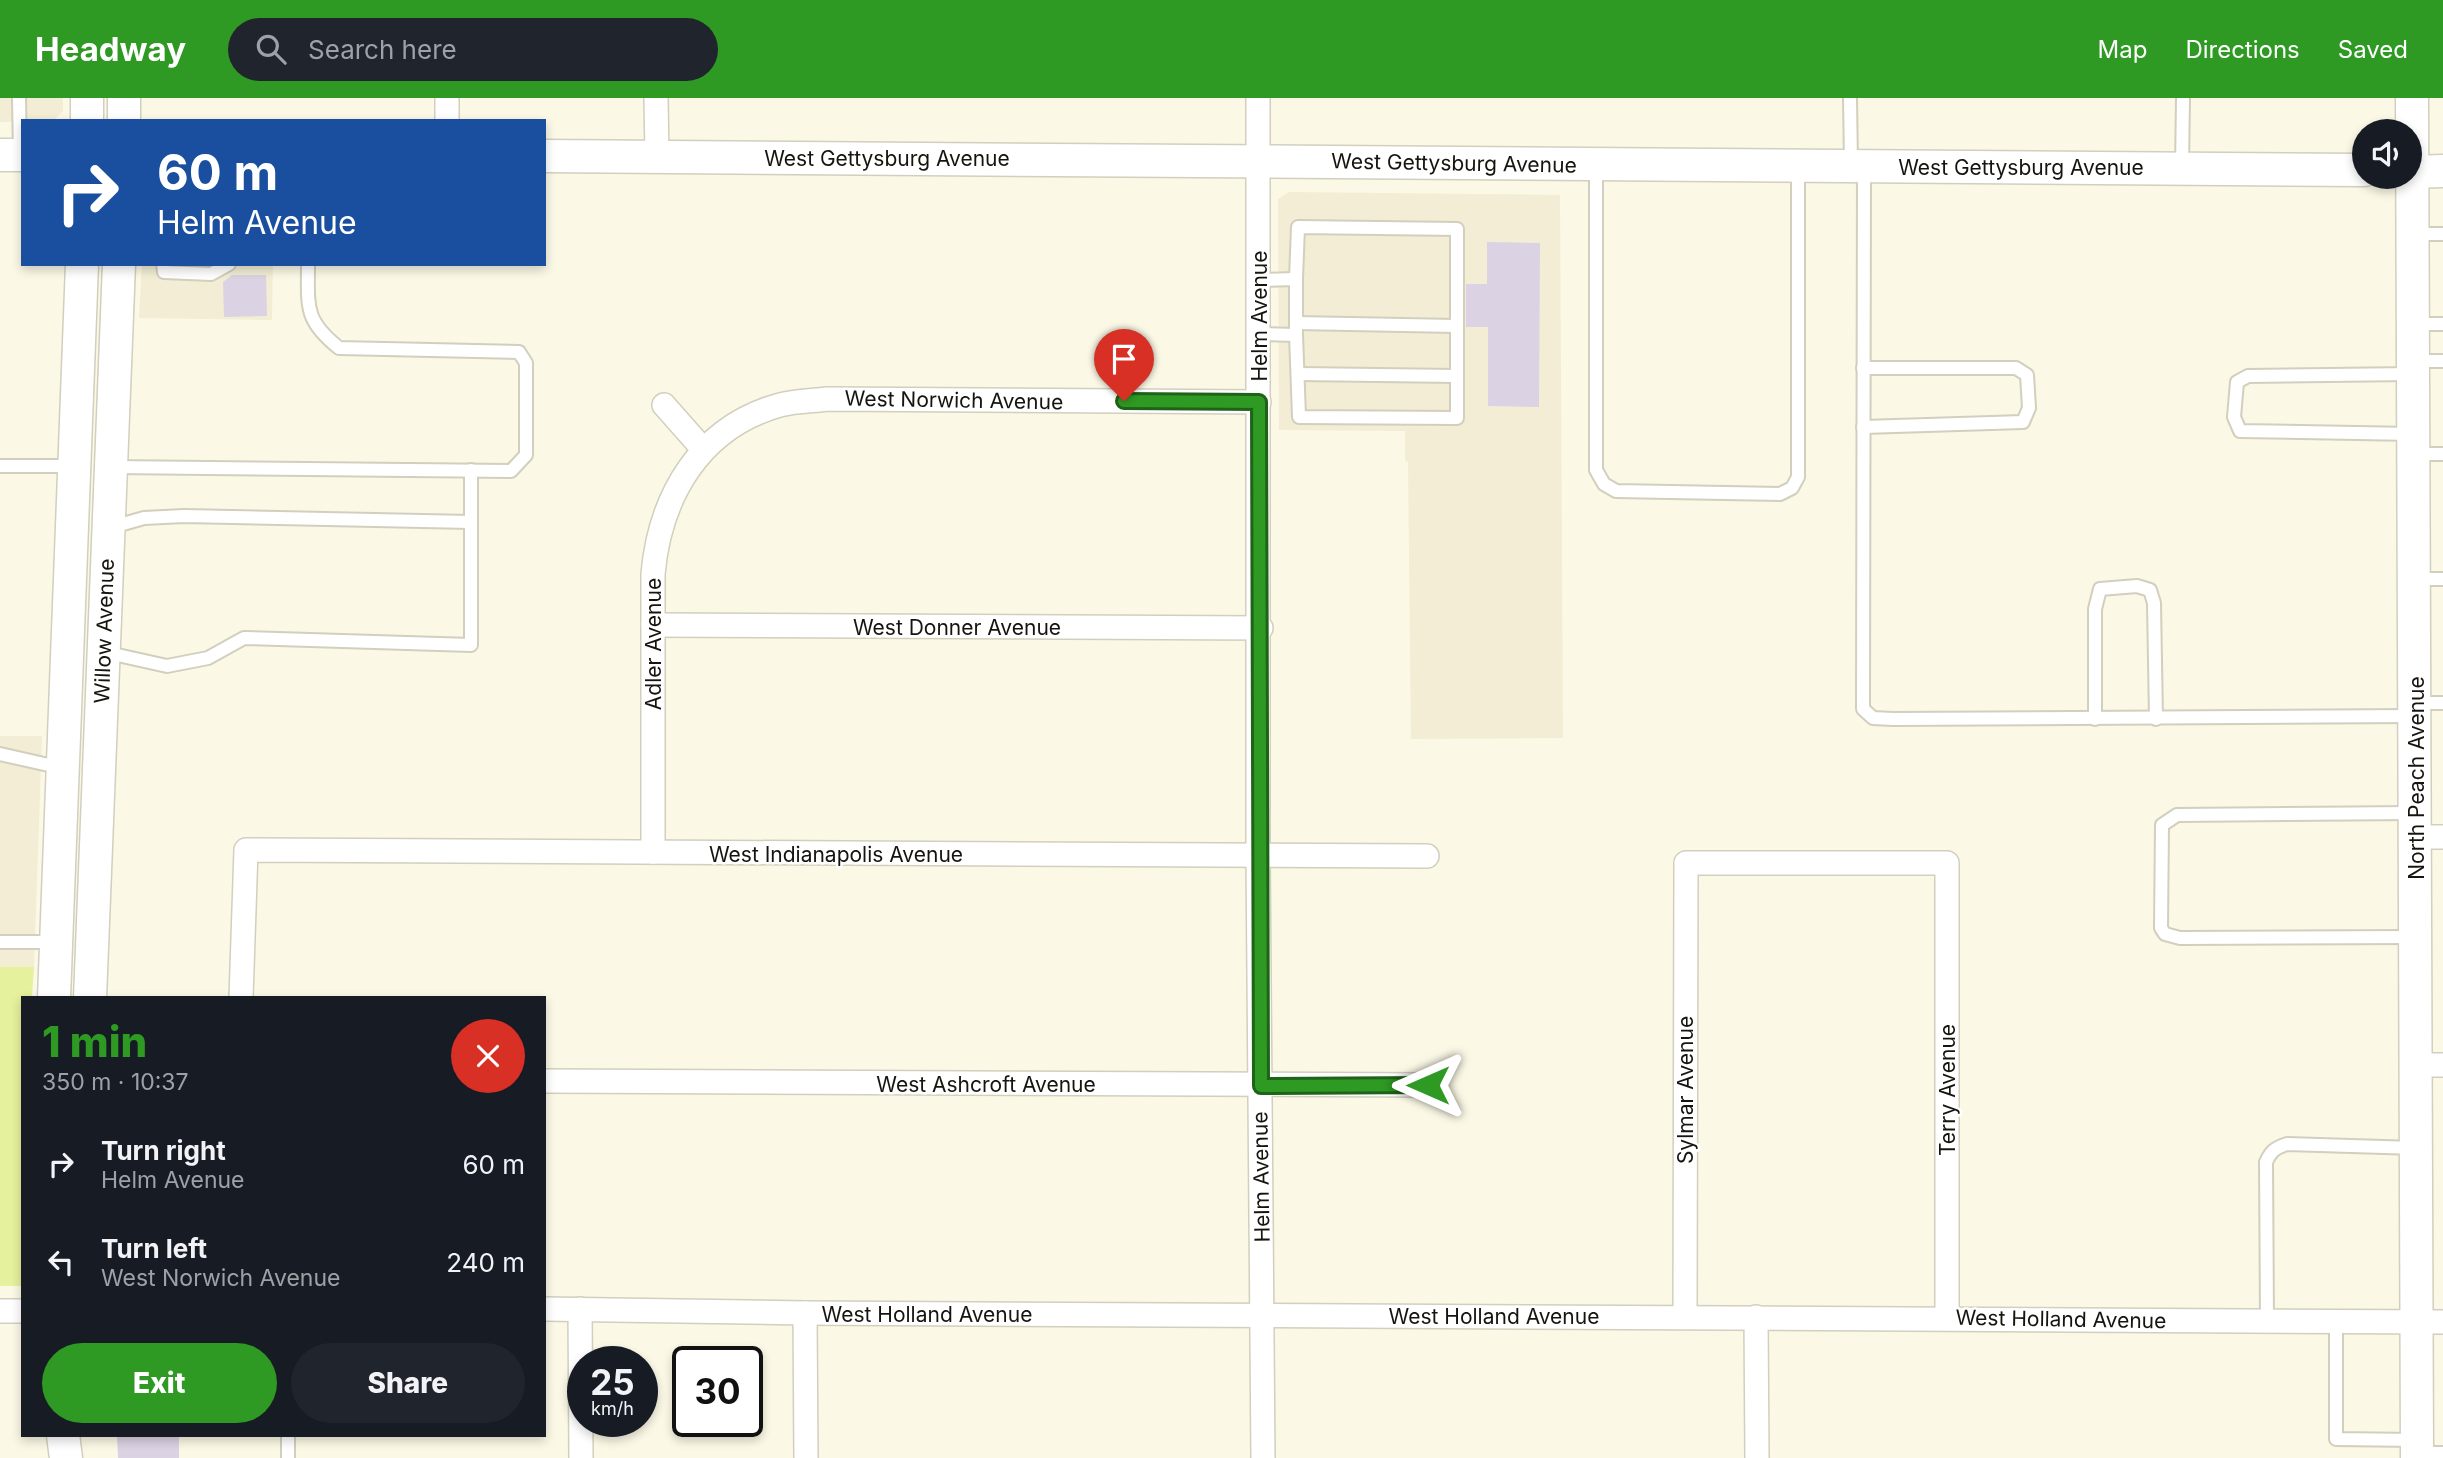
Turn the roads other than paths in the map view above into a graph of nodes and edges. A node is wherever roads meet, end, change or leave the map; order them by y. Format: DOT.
graph roads {
  1 [pos="19,98"];
  2 [pos="87,98"];
  3 [pos="124,98"];
  4 [pos="447,98"];
  5 [pos="656,98"];
  6 [pos="1258,98"];
  7 [pos="1850,98"];
  8 [pos="2183,98"];
  9 [pos="2412,98"];
  10 [pos="87,119"];
  11 [pos="124,119"];
  12 [pos="447,119"];
  13 [pos="2415,119"];
  14 [pos="14,155"];
  15 [pos="546,156"];
  16 [pos="657,157"];
  17 [pos="1258,160"];
  18 [pos="1596,165"];
  19 [pos="1798,166"];
  20 [pos="1857,167"];
  21 [pos="2182,168"];
  22 [pos="2352,170"];
  23 [pos="2422,172"];
  24 [pos="2428,234"];
  25 [pos="82,266"];
  26 [pos="119,266"];
  27 [pos="163,266"];
  28 [pos="225,266"];
  29 [pos="308,266"];
  30 [pos="1296,279"];
  31 [pos="1259,280"];
  32 [pos="2428,324"];
  33 [pos="1456,326"];
  34 [pos="1296,329"];
  35 [pos="1259,334"];
  36 [pos="2423,365"];
  37 [pos="1863,368"];
  38 [pos="1298,374"];
  39 [pos="1457,376"];
  40 [pos="1259,402"];
  41 [pos="664,405"];
  42 [pos="1863,427"];
  43 [pos="2423,447"];
  44 [pos="702,448"];
  45 [pos="0,466"];
  46 [pos="74,466"];
  47 [pos="111,467"];
  48 [pos="471,470"];
  49 [pos="471,522"];
  50 [pos="108,528"];
  51 [pos="2429,579"];
  52 [pos="69,610"];
  53 [pos="653,625"];
  54 [pos="1261,628"];
  55 [pos="104,652"];
  56 [pos="2425,707"];
  57 [pos="2095,719"];
  58 [pos="2156,719"];
  59 [pos="100,740"];
  60 [pos="0,754"];
  61 [pos="62,768"];
  62 [pos="2425,829"];
  63 [pos="653,852"];
  64 [pos="1258,856"];
  65 [pos="1427,856"];
  66 [pos="1947,863"];
  67 [pos="2417,937"];
  68 [pos="92,940"];
  69 [pos="0,942"];
  70 [pos="56,942"];
  71 [pos="54,996"];
  72 [pos="90,996"];
  73 [pos="241,996"];
  74 [pos="2430,1065"];
  75 [pos="546,1081"];
  76 [pos="1428,1085"];
  77 [pos="1261,1086"];
  78 [pos="2418,1148"];
  79 [pos="546,1309"];
  80 [pos="580,1310"];
  81 [pos="0,1311"];
  82 [pos="21,1311"];
  83 [pos="805,1313"];
  84 [pos="1263,1315"];
  85 [pos="1685,1317"];
  86 [pos="1756,1317"];
  87 [pos="1947,1318"];
  88 [pos="2267,1321"];
  89 [pos="2336,1322"];
  90 [pos="2430,1322"];
  91 [pos="43,1437"];
  92 [pos="63,1437"];
  93 [pos="79,1437"];
  94 [pos="288,1437"];
  95 [pos="2424,1451"];
  96 [pos="43,1458"];
  97 [pos="66,1458"];
  98 [pos="79,1458"];
  99 [pos="288,1458"];
  100 [pos="581,1458"];
  101 [pos="806,1458"];
  102 [pos="1263,1458"];
  103 [pos="1757,1458"];
  1 -- 14 [label="lane"];
  2 -- 10 [label="main road"];
  3 -- 11 [label="main road"];
  4 -- 12 [label="street"];
  5 -- 16 [label="street"];
  6 -- 17 [label="street, Helm Avenue"];
  7 -- 20 [label="lane"];
  8 -- 21 [label="lane"];
  9 -- 13 [label="main road, North Peach Avenue"];
  15 -- 16 [label="main road, West Gettysburg Avenue"];
  16 -- 17 [label="main road, West Gettysburg Avenue"];
  17 -- 18 [label="main road, West Gettysburg Avenue"];
  17 -- 31 [label="street, Helm Avenue"];
  18 -- 19 [label="main road, West Gettysburg Avenue"];
  18 -- 19 [label="lane"];
  19 -- 20 [label="main road, West Gettysburg Avenue"];
  20 -- 21 [label="main road, West Gettysburg Avenue"];
  20 -- 37 [label="lane"];
  21 -- 22 [label="main road, West Gettysburg Avenue"];
  23 -- 24 [label="main road, North Peach Avenue"];
  24 -- 32 [label="main road, North Peach Avenue"];
  25 -- 46 [label="main road, Willow Avenue"];
  26 -- 47 [label="main road, Willow Avenue"];
  27 -- 28 [label="lane"];
  29 -- 48 [label="lane"];
  30 -- 31 [label="lane"];
  30 -- 33 [label="lane"];
  30 -- 34 [label="lane"];
  31 -- 35 [label="street, Helm Avenue"];
  32 -- 36 [label="main road, North Peach Avenue"];
  33 -- 34 [label="lane"];
  33 -- 39 [label="lane"];
  34 -- 35 [label="lane"];
  34 -- 38 [label="lane"];
  35 -- 40 [label="street, Helm Avenue"];
  36 -- 43 [label="main road, North Peach Avenue"];
  36 -- 43 [label="lane"];
  37 -- 42 [label="lane"];
  37 -- 42 [label="lane"];
  38 -- 39 [label="lane"];
  38 -- 39 [label="lane"];
  40 -- 44 [label="street, West Norwich Avenue"];
  40 -- 54 [label="street, Helm Avenue"];
  41 -- 44 [label="street"];
  42 -- 57 [label="lane"];
  43 -- 51 [label="main road, North Peach Avenue"];
  44 -- 53 [label="street, Adler Avenue"];
  45 -- 46 [label="lane"];
  46 -- 52 [label="main road, Willow Avenue"];
  46 -- 55 [label="main road"];
  47 -- 48 [label="lane"];
  47 -- 50 [label="main road, Willow Avenue"];
  48 -- 49 [label="lane"];
  49 -- 50 [label="lane"];
  49 -- 55 [label="lane"];
  50 -- 55 [label="main road, Willow Avenue"];
  51 -- 56 [label="main road, North Peach Avenue"];
  52 -- 59 [label="main road"];
  52 -- 61 [label="main road, Willow Avenue"];
  53 -- 54 [label="street, West Donner Avenue"];
  53 -- 63 [label="street, Adler Avenue"];
  54 -- 64 [label="street, Helm Avenue"];
  55 -- 59 [label="main road, Willow Avenue"];
  56 -- 58 [label="lane"];
  56 -- 62 [label="main road, North Peach Avenue"];
  57 -- 58 [label="lane"];
  57 -- 58 [label="lane"];
  59 -- 68 [label="main road, Willow Avenue"];
  60 -- 61 [label="lane"];
  61 -- 68 [label="main road"];
  61 -- 70 [label="main road, Willow Avenue"];
  62 -- 67 [label="main road, North Peach Avenue"];
  62 -- 67 [label="lane"];
  63 -- 64 [label="street, West Indianapolis Avenue"];
  63 -- 73 [label="street, West Indianapolis Avenue"];
  64 -- 65 [label="street, West Indianapolis Avenue"];
  64 -- 77 [label="street, Helm Avenue"];
  66 -- 85 [label="street, Sylmar Avenue"];
  66 -- 87 [label="street, Terry Avenue"];
  67 -- 74 [label="main road, North Peach Avenue"];
  68 -- 72 [label="main road, Willow Avenue"];
  69 -- 70 [label="lane"];
  70 -- 71 [label="main road, Willow Avenue"];
  74 -- 78 [label="main road, North Peach Avenue"];
  75 -- 77 [label="street, West Ashcroft Avenue"];
  76 -- 77 [label="street, West Ashcroft Avenue"];
  77 -- 84 [label="street, Helm Avenue"];
  78 -- 88 [label="lane"];
  78 -- 90 [label="main road, North Peach Avenue"];
  79 -- 80 [label="street, West Holland Avenue"];
  80 -- 83 [label="street, West Holland Avenue"];
  80 -- 100 [label="street"];
  81 -- 82 [label="street"];
  83 -- 84 [label="street, West Holland Avenue"];
  83 -- 101 [label="street"];
  84 -- 85 [label="street, West Holland Avenue"];
  84 -- 102 [label="street, Helm Avenue"];
  85 -- 86 [label="street, West Holland Avenue"];
  86 -- 87 [label="street, West Holland Avenue"];
  86 -- 103 [label="street"];
  87 -- 88 [label="street, West Holland Avenue"];
  88 -- 89 [label="street, West Holland Avenue"];
  89 -- 90 [label="street, West Holland Avenue"];
  89 -- 95 [label="lane"];
  90 -- 95 [label="main road, North Peach Avenue"];
  91 -- 96 [label="main road"];
  92 -- 97 [label="main road"];
  93 -- 98 [label="main road"];
  94 -- 99 [label="lane"];
}
